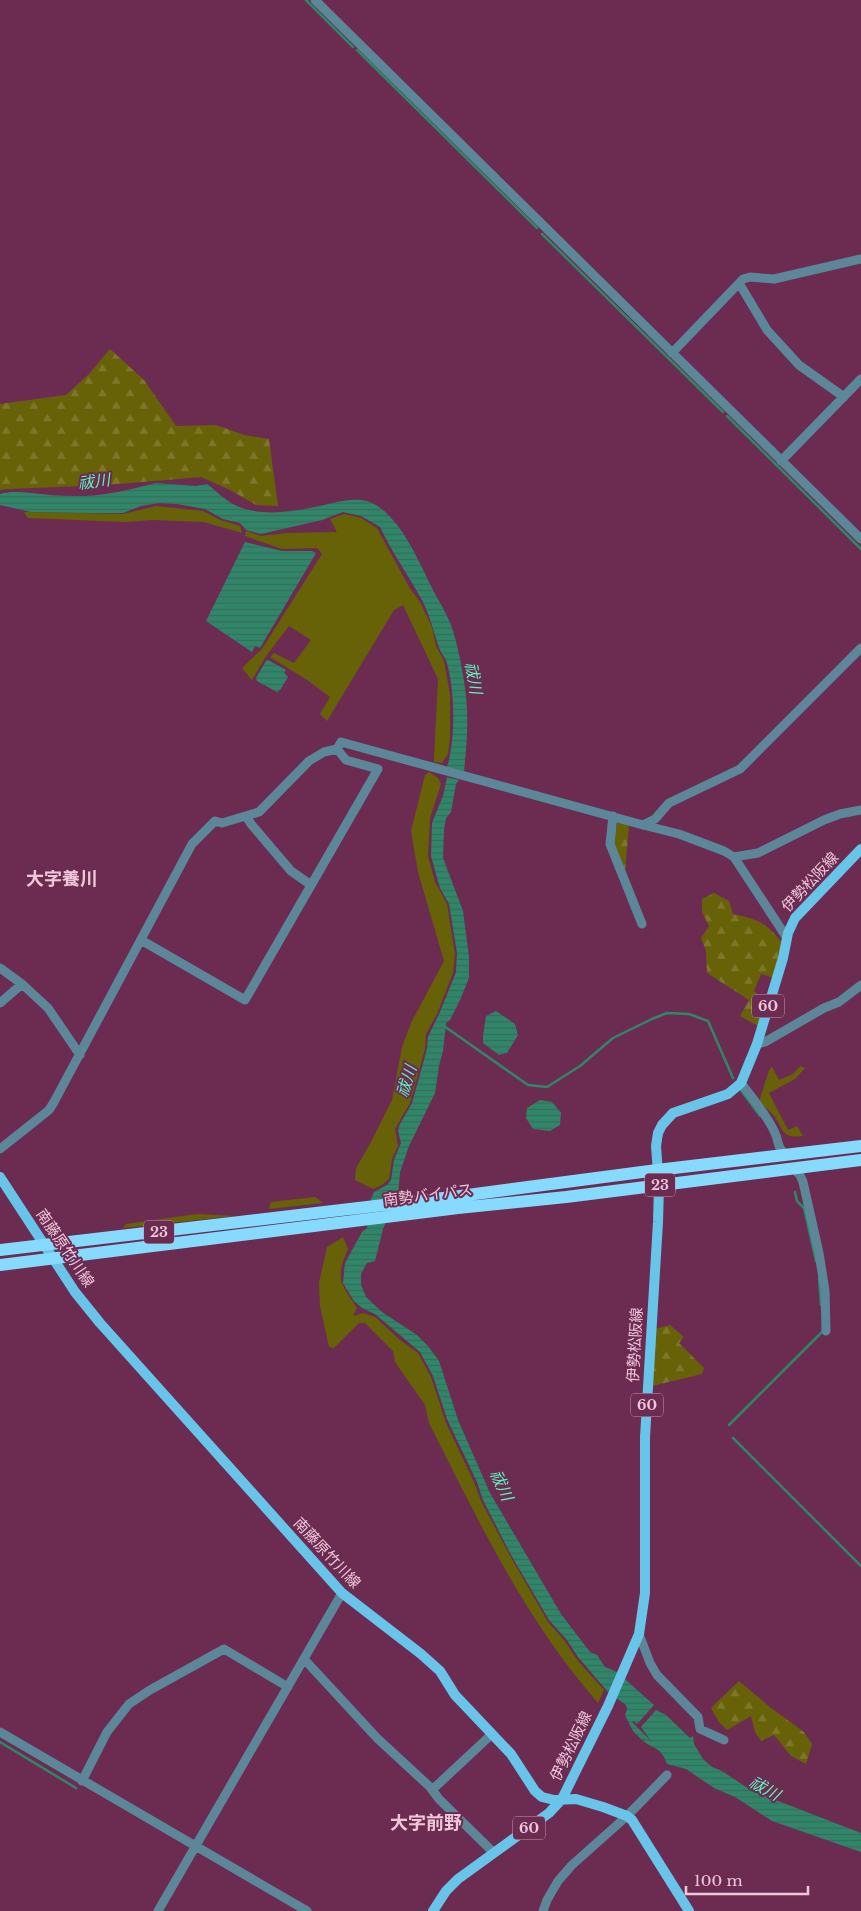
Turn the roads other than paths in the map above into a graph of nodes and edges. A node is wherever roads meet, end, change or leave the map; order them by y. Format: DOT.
graph roads {
  1 [pos="315,0"];
  2 [pos="861,259"];
  3 [pos="739,283"];
  4 [pos="672,353"];
  5 [pos="861,379"];
  6 [pos="844,397"];
  7 [pos="781,461"];
  8 [pos="861,539"];
  9 [pos="861,648"];
  10 [pos="337,750"];
  11 [pos="861,810"];
  12 [pos="246,816"];
  13 [pos="613,816"];
  14 [pos="643,825"];
  15 [pos="861,849"];
  16 [pos="734,857"];
  17 [pos="311,885"];
  18 [pos="642,924"];
  19 [pos="786,938"];
  20 [pos="141,940"];
  21 [pos="0,968"];
  22 [pos="22,984"];
  23 [pos="861,984"];
  24 [pos="0,1004"];
  25 [pos="757,1044"];
  26 [pos="80,1055"];
  27 [pos="741,1083"];
  28 [pos="861,1146"];
  29 [pos="0,1149"];
  30 [pos="785,1154"];
  31 [pos="861,1160"];
  32 [pos="794,1169"];
  33 [pos="657,1170"];
  34 [pos="0,1176"];
  35 [pos="659,1186"];
  36 [pos="459,1202"];
  37 [pos="318,1219"];
  38 [pos="44,1245"];
  39 [pos="0,1250"];
  40 [pos="54,1258"];
  41 [pos="0,1265"];
  42 [pos="826,1331"];
  43 [pos="342,1593"];
  44 [pos="639,1634"];
  45 [pos="304,1659"];
  46 [pos="288,1687"];
  47 [pos="0,1732"];
  48 [pos="492,1734"];
  49 [pos="724,1740"];
  50 [pos="667,1775"];
  51 [pos="82,1781"];
  52 [pos="432,1790"];
  53 [pos="562,1799"];
  54 [pos="627,1816"];
  55 [pos="195,1846"];
  56 [pos="494,1853"];
  57 [pos="546,1910"];
  58 [pos="158,1911"];
  59 [pos="307,1911"];
  60 [pos="433,1911"];
  61 [pos="689,1911"];
  1 -- 4 [label="street"];
  2 -- 3 [label="street"];
  3 -- 4 [label="street"];
  3 -- 6 [label="street"];
  4 -- 7 [label="street"];
  5 -- 6 [label="street"];
  6 -- 7 [label="street"];
  7 -- 8 [label="street"];
  9 -- 14 [label="street"];
  10 -- 12 [label="street"];
  10 -- 13 [label="street"];
  10 -- 17 [label="street"];
  11 -- 16 [label="street"];
  12 -- 17 [label="street"];
  12 -- 20 [label="street"];
  13 -- 14 [label="street"];
  13 -- 18 [label="street"];
  14 -- 16 [label="street"];
  15 -- 19 [label="main road, 伊勢松阪線 / 60"];
  16 -- 19 [label="street"];
  17 -- 20 [label="street"];
  19 -- 25 [label="main road, 伊勢松阪線 / 60"];
  20 -- 26 [label="street"];
  21 -- 22 [label="street"];
  22 -- 24 [label="street"];
  22 -- 26 [label="street"];
  23 -- 25 [label="street"];
  25 -- 27 [label="main road, 伊勢松阪線 / 60"];
  26 -- 29 [label="street"];
  27 -- 30 [label="street"];
  27 -- 33 [label="main road, 伊勢松阪線 / 60"];
  28 -- 30 [label="highway, 南勢バイパス / 23"];
  30 -- 33 [label="highway, 南勢バイパス / 23"];
  31 -- 32 [label="highway, 南勢バイパス / 23"];
  32 -- 35 [label="highway, 南勢バイパス / 23"];
  32 -- 42 [label="street"];
  33 -- 35 [label="main road, 伊勢松阪線 / 60"];
  33 -- 36 [label="highway, 南勢バイパス / 23"];
  34 -- 38 [label="main road, 南藤原竹川線"];
  35 -- 36 [label="highway, 南勢バイパス / 23"];
  35 -- 44 [label="main road, 伊勢松阪線 / 60"];
  36 -- 37 [label="highway, 南勢バイパス / 23"];
  37 -- 38 [label="highway, 南勢バイパス / 23"];
  37 -- 40 [label="highway, 南勢バイパス / 23"];
  38 -- 39 [label="highway, 南勢バイパス / 23"];
  38 -- 40 [label="main road, 南藤原竹川線"];
  40 -- 41 [label="highway, 南勢バイパス / 23"];
  40 -- 43 [label="main road, 南藤原竹川線"];
  43 -- 45 [label="street"];
  43 -- 48 [label="main road, 南藤原竹川線"];
  44 -- 49 [label="street"];
  44 -- 53 [label="main road, 伊勢松阪線 / 60"];
  45 -- 46 [label="street"];
  45 -- 52 [label="street"];
  46 -- 51 [label="street"];
  46 -- 55 [label="street"];
  47 -- 51 [label="street"];
  48 -- 52 [label="street"];
  48 -- 53 [label="main road, 南藤原竹川線"];
  50 -- 54 [label="street"];
  51 -- 55 [label="street"];
  52 -- 56 [label="street"];
  53 -- 54 [label="main road, 南藤原竹川線"];
  53 -- 56 [label="main road, 伊勢松阪線 / 60"];
  54 -- 57 [label="street"];
  54 -- 61 [label="main road"];
  55 -- 58 [label="street"];
  55 -- 59 [label="street"];
  56 -- 60 [label="main road, 伊勢松阪線 / 60"];
}
